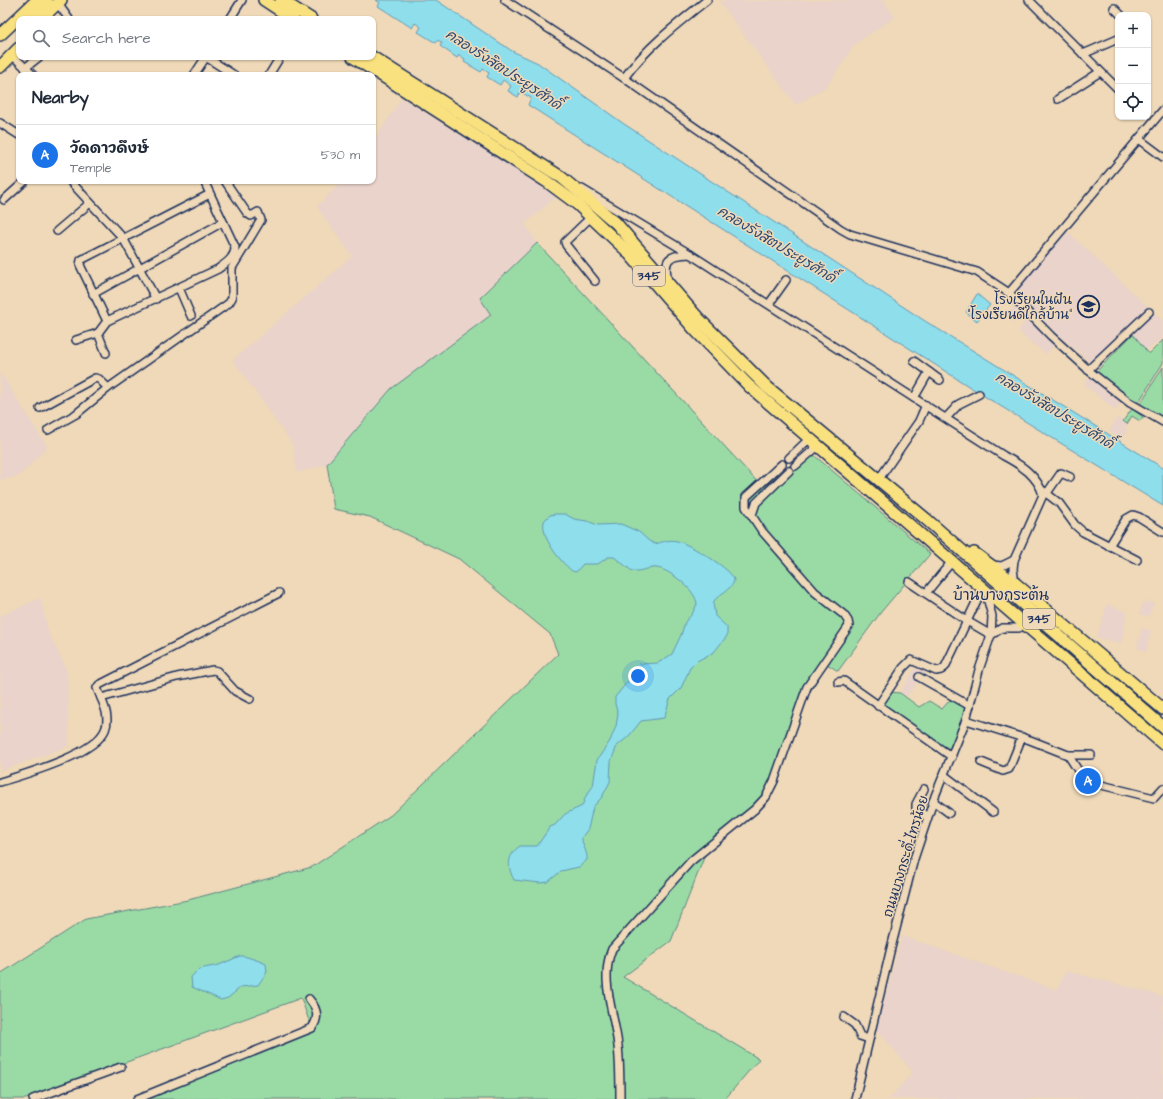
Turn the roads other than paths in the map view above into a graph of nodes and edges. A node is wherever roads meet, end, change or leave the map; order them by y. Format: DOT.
graph roads {
  1 [pos="37,0"];
  2 [pos="47,0"];
  3 [pos="70,0"];
  4 [pos="242,0"];
  5 [pos="264,0"];
  6 [pos="281,0"];
  7 [pos="505,0"];
  8 [pos="707,0"];
  9 [pos="1029,0"];
  10 [pos="61,4"];
  11 [pos="1114,8"];
  12 [pos="1117,12"];
  13 [pos="20,16"];
  14 [pos="30,16"];
  15 [pos="45,16"];
  16 [pos="52,16"];
  17 [pos="67,16"];
  18 [pos="232,16"];
  19 [pos="288,16"];
  20 [pos="306,16"];
  21 [pos="16,20"];
  22 [pos="16,29"];
  23 [pos="0,35"];
  24 [pos="1115,40"];
  25 [pos="16,42"];
  26 [pos="0,44"];
  27 [pos="15,52"];
  28 [pos="1083,54"];
  29 [pos="0,57"];
  30 [pos="20,60"];
  31 [pos="34,60"];
  32 [pos="204,60"];
  33 [pos="211,60"];
  34 [pos="278,60"];
  35 [pos="358,60"];
  36 [pos="376,60"];
  37 [pos="0,68"];
  38 [pos="25,68"];
  39 [pos="30,72"];
  40 [pos="196,72"];
  41 [pos="229,72"];
  42 [pos="271,72"];
  43 [pos="1100,72"];
  44 [pos="624,78"];
  45 [pos="1115,86"];
  46 [pos="1058,99"];
  47 [pos="1163,110"];
  48 [pos="1150,120"];
  49 [pos="0,123"];
  50 [pos="1152,123"];
  51 [pos="16,134"];
  52 [pos="1139,139"];
  53 [pos="1163,157"];
  54 [pos="561,176"];
  55 [pos="22,184"];
  56 [pos="73,184"];
  57 [pos="205,184"];
  58 [pos="227,184"];
  59 [pos="210,194"];
  60 [pos="4,200"];
  61 [pos="90,203"];
  62 [pos="592,216"];
  63 [pos="223,222"];
  64 [pos="57,231"];
  65 [pos="122,238"];
  66 [pos="690,254"];
  67 [pos="140,269"];
  68 [pos="786,280"];
  69 [pos="595,281"];
  70 [pos="668,283"];
  71 [pos="179,288"];
  72 [pos="1009,293"];
  73 [pos="93,294"];
  74 [pos="156,299"];
  75 [pos="768,304"];
  76 [pos="1149,312"];
  77 [pos="191,316"];
  78 [pos="107,321"];
  79 [pos="98,332"];
  80 [pos="76,340"];
  81 [pos="106,353"];
  82 [pos="914,362"];
  83 [pos="1088,370"];
  84 [pos="929,372"];
  85 [pos="940,380"];
  86 [pos="108,388"];
  87 [pos="979,394"];
  88 [pos="914,398"];
  89 [pos="926,405"];
  90 [pos="40,408"];
  91 [pos="946,418"];
  92 [pos="1163,422"];
  93 [pos="48,430"];
  94 [pos="814,442"];
  95 [pos="789,458"];
  96 [pos="782,464"];
  97 [pos="795,466"];
  98 [pos="789,471"];
  99 [pos="1070,477"];
  100 [pos="879,479"];
  101 [pos="1044,492"];
  102 [pos="752,515"];
  103 [pos="926,519"];
  104 [pos="918,530"];
  105 [pos="1163,532"];
  106 [pos="1109,546"];
  107 [pos="1014,560"];
  108 [pos="1137,560"];
  109 [pos="985,561"];
  110 [pos="949,565"];
  111 [pos="909,582"];
  112 [pos="1016,584"];
  113 [pos="278,593"];
  114 [pos="926,593"];
  115 [pos="984,597"];
  116 [pos="967,622"];
  117 [pos="1019,628"];
  118 [pos="991,635"];
  119 [pos="919,677"];
  120 [pos="838,682"];
  121 [pos="101,698"];
  122 [pos="250,699"];
  123 [pos="878,706"];
  124 [pos="970,706"];
  125 [pos="1163,709"];
  126 [pos="966,720"];
  127 [pos="1163,727"];
  128 [pos="1022,738"];
  129 [pos="1163,744"];
  130 [pos="1163,753"];
  131 [pos="1068,755"];
  132 [pos="1091,755"];
  133 [pos="952,757"];
  134 [pos="981,762"];
  135 [pos="944,775"];
  136 [pos="0,782"];
  137 [pos="1163,788"];
  138 [pos="924,789"];
  139 [pos="933,801"];
  140 [pos="993,812"];
  141 [pos="949,813"];
  142 [pos="927,817"];
  143 [pos="309,999"];
  144 [pos="844,1017"];
  145 [pos="869,1039"];
  146 [pos="121,1067"];
  147 [pos="33,1099"];
  148 [pos="138,1099"];
  149 [pos="620,1099"];
  150 [pos="855,1099"];
  1 -- 13 [label="main road"];
  2 -- 14 [label="main road"];
  3 -- 10 [label="main road"];
  4 -- 18 [label="street"];
  5 -- 19 [label="main road"];
  6 -- 20 [label="main road"];
  7 -- 44 [label="street"];
  8 -- 44 [label="street"];
  9 -- 28 [label="street"];
  10 -- 15 [label="main road"];
  10 -- 16 [label="main road"];
  10 -- 17 [label="street"];
  11 -- 12 [label="street"];
  21 -- 23 [label="main road"];
  22 -- 26 [label="main road"];
  24 -- 28 [label="street"];
  25 -- 29 [label="main road"];
  27 -- 37 [label="main road"];
  28 -- 43 [label="street"];
  30 -- 38 [label="street"];
  31 -- 38 [label="street"];
  32 -- 40 [label="street"];
  33 -- 41 [label="street"];
  34 -- 42 [label="street"];
  35 -- 62 [label="main road, 345"];
  36 -- 54 [label="main road, 345"];
  38 -- 39 [label="street"];
  43 -- 45 [label="street"];
  43 -- 46 [label="street"];
  44 -- 72 [label="street"];
  47 -- 50 [label="street"];
  48 -- 50 [label="street"];
  49 -- 51 [label="street"];
  50 -- 52 [label="street"];
  52 -- 53 [label="street"];
  52 -- 72 [label="street"];
  54 -- 66 [label="street"];
  54 -- 70 [label="main road, 345"];
  55 -- 60 [label="street"];
  56 -- 61 [label="street"];
  57 -- 59 [label="street"];
  58 -- 86 [label="street"];
  59 -- 63 [label="street"];
  59 -- 65 [label="street"];
  61 -- 64 [label="street"];
  61 -- 65 [label="street"];
  62 -- 69 [label="street"];
  62 -- 94 [label="main road, 345"];
  63 -- 67 [label="street"];
  63 -- 71 [label="street"];
  65 -- 67 [label="street"];
  65 -- 73 [label="street"];
  66 -- 70 [label="street"];
  66 -- 75 [label="street"];
  67 -- 73 [label="street"];
  67 -- 74 [label="street"];
  68 -- 75 [label="street"];
  70 -- 100 [label="main road, 345"];
  71 -- 74 [label="street"];
  71 -- 77 [label="street"];
  72 -- 83 [label="street"];
  73 -- 78 [label="street"];
  74 -- 78 [label="street"];
  75 -- 88 [label="street"];
  76 -- 83 [label="street"];
  78 -- 79 [label="street"];
  79 -- 80 [label="street"];
  79 -- 81 [label="street"];
  82 -- 84 [label="street"];
  83 -- 92 [label="street"];
  84 -- 85 [label="street"];
  84 -- 88 [label="street"];
  86 -- 90 [label="street"];
  86 -- 93 [label="street"];
  87 -- 91 [label="street"];
  88 -- 89 [label="street"];
  89 -- 91 [label="street"];
  89 -- 100 [label="street"];
  91 -- 101 [label="street"];
  94 -- 95 [label="street"];
  94 -- 97 [label="street"];
  94 -- 104 [label="main road, 345"];
  96 -- 102 [label="street"];
  98 -- 102 [label="street"];
  99 -- 101 [label="street"];
  100 -- 103 [label="main road, 345"];
  101 -- 106 [label="street"];
  101 -- 107 [label="street"];
  102 -- 149 [label="street"];
  103 -- 109 [label="main road"];
  103 -- 127 [label="main road, 345"];
  104 -- 110 [label="main road"];
  104 -- 129 [label="main road, 345"];
  105 -- 106 [label="street"];
  106 -- 108 [label="street"];
  107 -- 109 [label="street"];
  107 -- 112 [label="street"];
  109 -- 112 [label="main road"];
  110 -- 114 [label="street"];
  110 -- 115 [label="main road"];
  111 -- 114 [label="street"];
  112 -- 125 [label="main road"];
  113 -- 121 [label="street"];
  114 -- 116 [label="street"];
  115 -- 116 [label="street"];
  115 -- 117 [label="main road"];
  115 -- 118 [label="street, ถนนบางกระดี่-ไทรน้อย"];
  116 -- 118 [label="street"];
  116 -- 123 [label="street"];
  117 -- 118 [label="street"];
  117 -- 130 [label="main road"];
  118 -- 124 [label="street, ถนนบางกระดี่-ไทรน้อย"];
  119 -- 124 [label="street"];
  120 -- 123 [label="street"];
  121 -- 122 [label="street"];
  121 -- 136 [label="street"];
  123 -- 133 [label="street"];
  124 -- 126 [label="street, ถนนบางกระดี่-ไทรน้อย"];
  126 -- 128 [label="street"];
  126 -- 133 [label="street, ถนนบางกระดี่-ไทรน้อย"];
  128 -- 131 [label="street"];
  128 -- 134 [label="street"];
  131 -- 132 [label="street"];
  131 -- 137 [label="street"];
  133 -- 135 [label="street, ถนนบางกระดี่-ไทรน้อย"];
  135 -- 139 [label="street, ถนนบางกระดี่-ไทรน้อย"];
  135 -- 140 [label="street"];
  138 -- 142 [label="street"];
  139 -- 141 [label="street"];
  139 -- 142 [label="street, ถนนบางกระดี่-ไทรน้อย"];
  142 -- 145 [label="street, ถนนบางกระดี่-ไทรน้อย"];
  143 -- 148 [label="street"];
  144 -- 145 [label="street"];
  145 -- 150 [label="street, ถนนบางกระดี่-ไทรน้อย"];
  146 -- 147 [label="street"];
}
